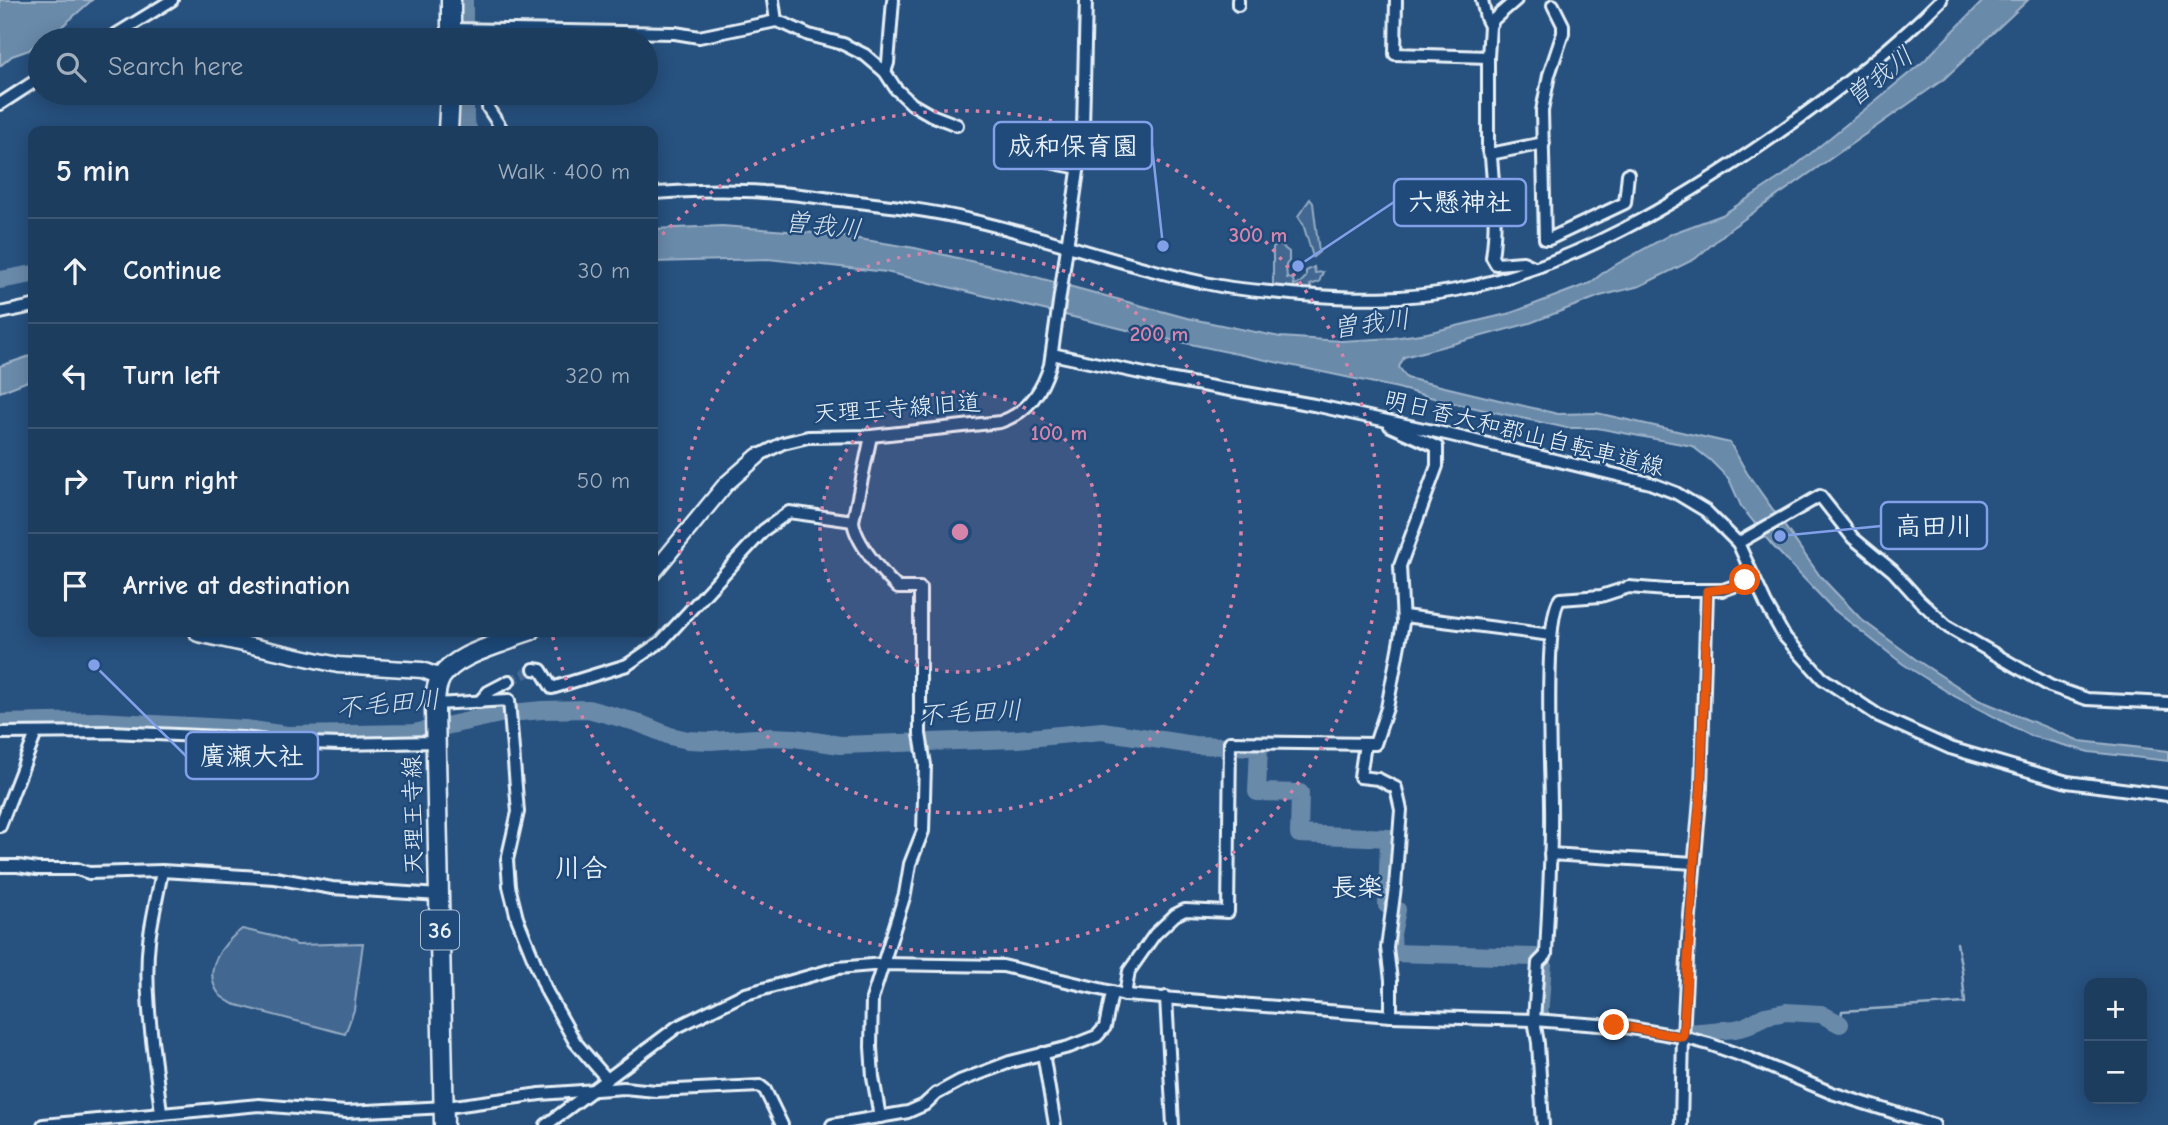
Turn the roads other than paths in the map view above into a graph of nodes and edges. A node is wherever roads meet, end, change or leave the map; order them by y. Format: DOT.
graph roads {
  1 [pos="172,0"];
  2 [pos="451,0"];
  3 [pos="773,0"];
  4 [pos="893,0"];
  5 [pos="1086,0"];
  6 [pos="1396,0"];
  7 [pos="1482,0"];
  8 [pos="1516,0"];
  9 [pos="1941,0"];
  10 [pos="1553,5"];
  11 [pos="776,21"];
  12 [pos="1490,26"];
  13 [pos="126,28"];
  14 [pos="451,28"];
  15 [pos="658,33"];
  16 [pos="1488,57"];
  17 [pos="885,72"];
  18 [pos="28,86"];
  19 [pos="0,104"];
  20 [pos="449,105"];
  21 [pos="488,105"];
  22 [pos="957,125"];
  23 [pos="448,126"];
  24 [pos="500,126"];
  25 [pos="1007,142"];
  26 [pos="1544,144"];
  27 [pos="1490,154"];
  28 [pos="1079,168"];
  29 [pos="1628,174"];
  30 [pos="658,193"];
  31 [pos="1067,251"];
  32 [pos="1534,267"];
  33 [pos="28,307"];
  34 [pos="0,313"];
  35 [pos="1052,354"];
  36 [pos="1371,417"];
  37 [pos="871,436"];
  38 [pos="758,456"];
  39 [pos="853,521"];
  40 [pos="1740,542"];
  41 [pos="1748,564"];
  42 [pos="658,567"];
  43 [pos="1707,591"];
  44 [pos="1404,616"];
  45 [pos="1551,635"];
  46 [pos="212,637"];
  47 [pos="508,637"];
  48 [pos="534,669"];
  49 [pos="441,677"];
  50 [pos="509,681"];
  51 [pos="479,702"];
  52 [pos="2168,704"];
  53 [pos="436,726"];
  54 [pos="0,733"];
  55 [pos="36,733"];
  56 [pos="1365,744"];
  57 [pos="2168,795"];
  58 [pos="0,826"];
  59 [pos="1550,854"];
  60 [pos="1694,863"];
  61 [pos="0,866"];
  62 [pos="162,871"];
  63 [pos="439,895"];
  64 [pos="883,964"];
  65 [pos="1112,993"];
  66 [pos="1125,995"];
  67 [pos="1166,997"];
  68 [pos="1391,1016"];
  69 [pos="1538,1020"];
  70 [pos="1683,1037"];
  71 [pos="1044,1053"];
  72 [pos="607,1079"];
  73 [pos="591,1090"];
  74 [pos="161,1113"];
  75 [pos="444,1116"];
  76 [pos="880,1117"];
  77 [pos="43,1125"];
  78 [pos="546,1125"];
  79 [pos="782,1125"];
  80 [pos="832,1125"];
  81 [pos="1055,1125"];
  82 [pos="1173,1125"];
  83 [pos="1543,1125"];
  84 [pos="1681,1125"];
  85 [pos="1934,1125"];
  1 -- 13 [label="street"];
  2 -- 14 [label="main road"];
  3 -- 11 [label="street"];
  4 -- 17 [label="street"];
  5 -- 28 [label="street, 天理王寺線旧道"];
  6 -- 16 [label="street"];
  7 -- 12 [label="street"];
  8 -- 12 [label="street"];
  9 -- 32 [label="street"];
  10 -- 26 [label="street"];
  11 -- 15 [label="street"];
  11 -- 17 [label="street"];
  12 -- 16 [label="street"];
  16 -- 27 [label="street"];
  17 -- 22 [label="street"];
  18 -- 19 [label="street"];
  20 -- 23 [label="main road"];
  21 -- 24 [label="street"];
  25 -- 28 [label="street"];
  26 -- 27 [label="street"];
  26 -- 29 [label="street"];
  27 -- 32 [label="street"];
  28 -- 31 [label="street, 天理王寺線旧道"];
  30 -- 31 [label="street"];
  31 -- 32 [label="street"];
  31 -- 35 [label="street, 天理王寺線旧道"];
  33 -- 34 [label="street"];
  35 -- 36 [label="street, 明日香大和郡山自転車道線"];
  35 -- 37 [label="street, 天理王寺線旧道"];
  36 -- 40 [label="street, 明日香大和郡山自転車道線"];
  36 -- 44 [label="street"];
  37 -- 38 [label="street, 天理王寺線旧道"];
  37 -- 39 [label="street"];
  38 -- 42 [label="street, 天理王寺線旧道"];
  39 -- 48 [label="street"];
  39 -- 64 [label="street"];
  40 -- 41 [label="street, 明日香大和郡山自転車道線"];
  40 -- 52 [label="street"];
  41 -- 43 [label="street"];
  41 -- 57 [label="street, 明日香大和郡山自転車道線"];
  43 -- 45 [label="street"];
  43 -- 60 [label="street"];
  44 -- 45 [label="street"];
  44 -- 56 [label="street"];
  45 -- 59 [label="street"];
  46 -- 49 [label="street"];
  47 -- 49 [label="main road"];
  49 -- 53 [label="main road, 天理王寺線 / 36"];
  50 -- 51 [label="street"];
  51 -- 53 [label="street"];
  51 -- 72 [label="street"];
  53 -- 55 [label="street"];
  53 -- 63 [label="main road, 天理王寺線 / 36"];
  54 -- 55 [label="street"];
  55 -- 58 [label="street"];
  56 -- 66 [label="street"];
  56 -- 68 [label="street"];
  59 -- 60 [label="street"];
  59 -- 69 [label="street"];
  60 -- 70 [label="street"];
  61 -- 62 [label="street"];
  62 -- 63 [label="street"];
  62 -- 74 [label="street"];
  63 -- 75 [label="main road, 天理王寺線 / 36"];
  64 -- 65 [label="street"];
  64 -- 72 [label="street"];
  64 -- 76 [label="street"];
  65 -- 66 [label="street"];
  65 -- 71 [label="street"];
  66 -- 67 [label="street"];
  67 -- 68 [label="street"];
  67 -- 82 [label="street"];
  68 -- 69 [label="street"];
  69 -- 70 [label="street"];
  69 -- 83 [label="street"];
  70 -- 84 [label="street"];
  70 -- 85 [label="street"];
  71 -- 76 [label="street"];
  71 -- 81 [label="street"];
  72 -- 73 [label="street"];
  73 -- 75 [label="street"];
  73 -- 78 [label="street"];
  73 -- 79 [label="street"];
  74 -- 75 [label="street"];
  74 -- 77 [label="street"];
  76 -- 80 [label="street"];
}
